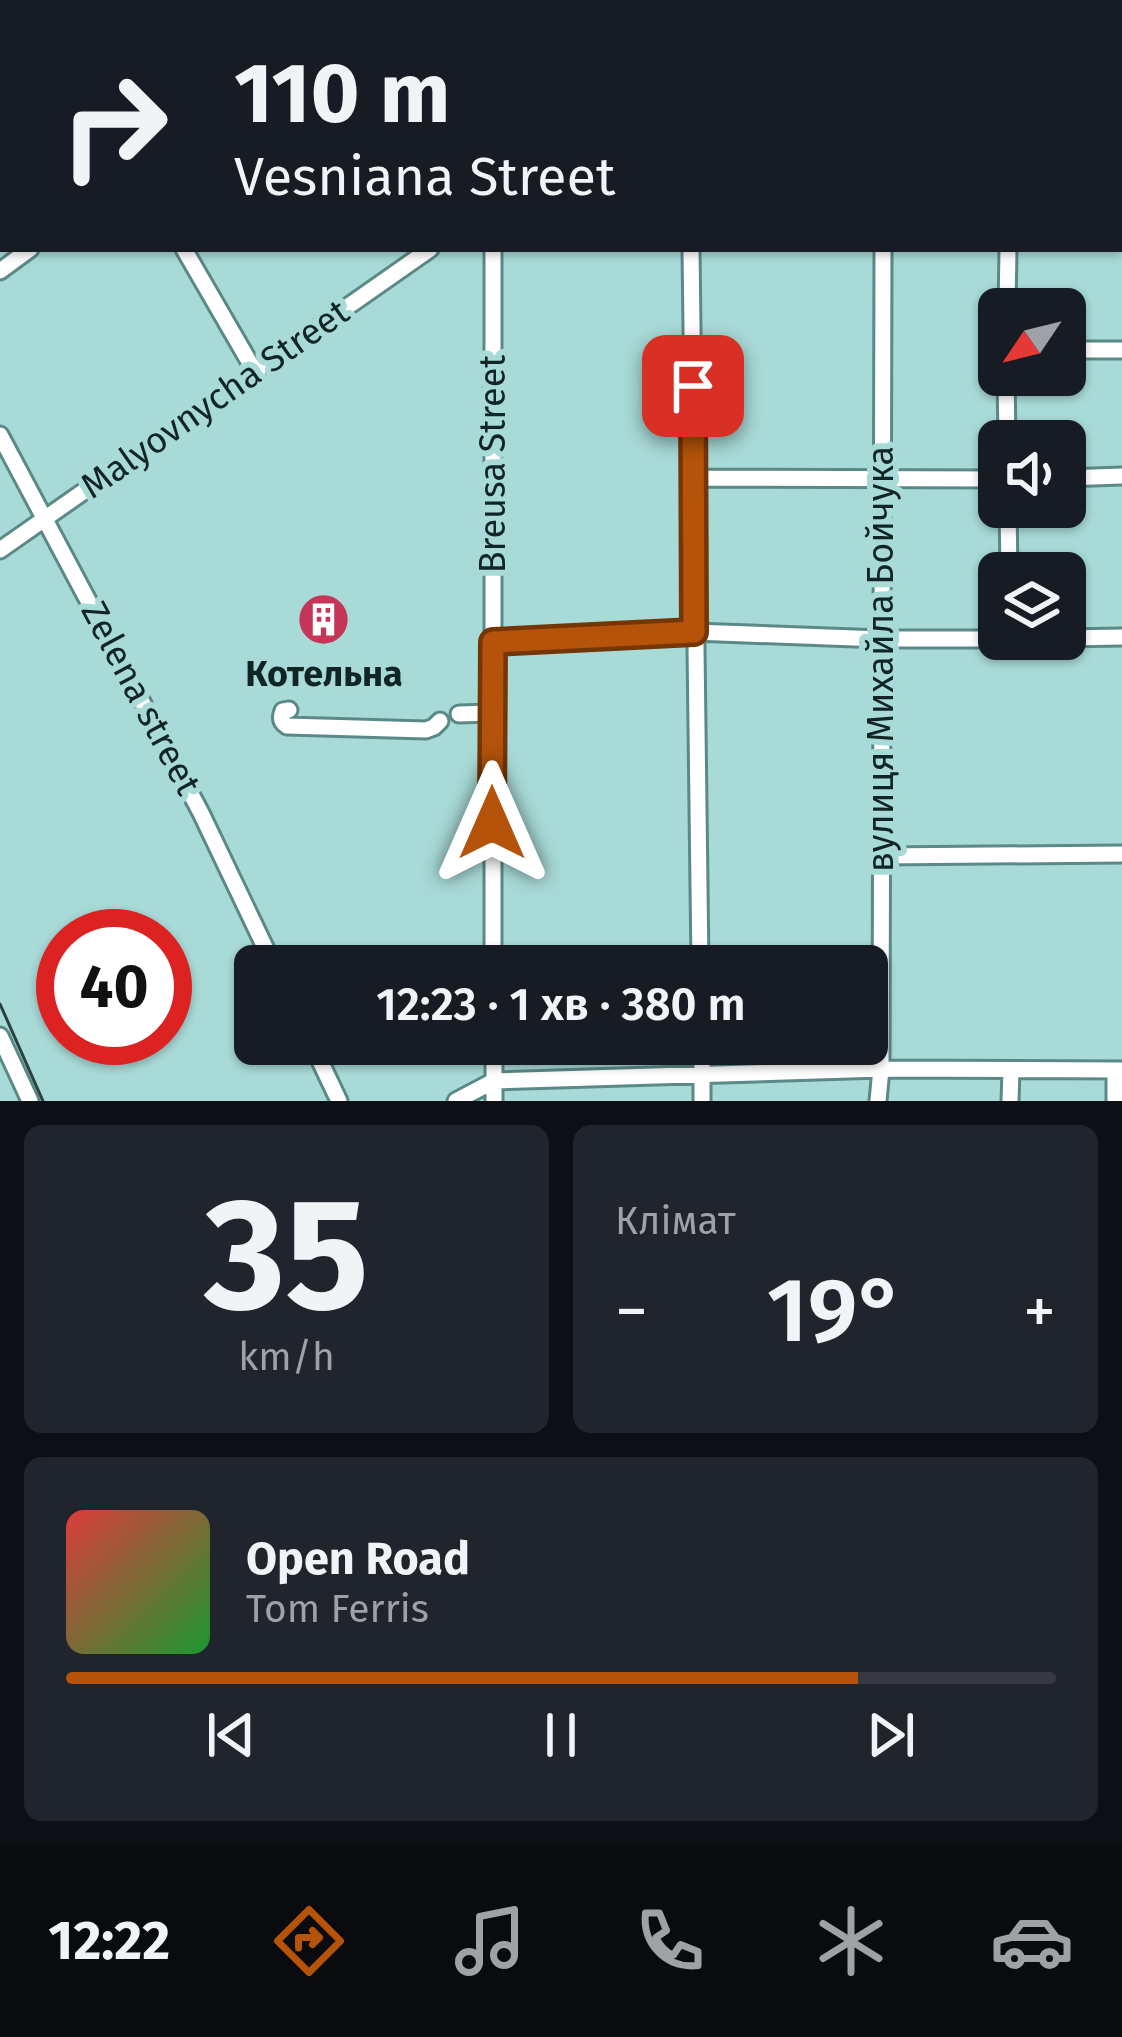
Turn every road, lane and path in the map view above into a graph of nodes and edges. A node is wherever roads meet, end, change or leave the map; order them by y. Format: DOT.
graph roads {
  1 [pos="26,252"];
  2 [pos="186,252"];
  3 [pos="426,252"];
  4 [pos="493,252"];
  5 [pos="691,252"];
  6 [pos="883,252"];
  7 [pos="1008,252"];
  8 [pos="0,271"];
  9 [pos="1007,288"];
  10 [pos="1086,350"];
  11 [pos="1122,350"];
  12 [pos="254,370"];
  13 [pos="0,434"];
  14 [pos="1122,476"];
  15 [pos="882,477"];
  16 [pos="1086,477"];
  17 [pos="694,478"];
  18 [pos="978,478"];
  19 [pos="46,518"];
  20 [pos="0,550"];
  21 [pos="694,632"];
  22 [pos="1122,637"];
  23 [pos="1086,638"];
  24 [pos="881,639"];
  25 [pos="978,639"];
  26 [pos="493,642"];
  27 [pos="289,710"];
  28 [pos="491,713"];
  29 [pos="459,714"];
  30 [pos="440,721"];
  31 [pos="1122,854"];
  32 [pos="881,856"];
  33 [pos="264,945"];
  34 [pos="494,945"];
  35 [pos="700,945"];
  36 [pos="0,1036"];
  37 [pos="322,1065"];
  38 [pos="494,1065"];
  39 [pos="702,1065"];
  40 [pos="881,1069"];
  41 [pos="1011,1070"];
  42 [pos="1118,1070"];
  43 [pos="7,1071"];
  44 [pos="702,1074"];
  45 [pos="494,1081"];
  46 [pos="30,1101"];
  47 [pos="339,1101"];
  48 [pos="456,1101"];
  49 [pos="494,1101"];
  50 [pos="702,1101"];
  51 [pos="878,1101"];
  52 [pos="1010,1101"];
  53 [pos="1115,1101"];
  1 -- 8 [label="street"];
  2 -- 12 [label="street"];
  3 -- 12 [label="street, Malyovnycha Street"];
  4 -- 26 [label="street, Breusa Street"];
  5 -- 17 [label="street"];
  6 -- 15 [label="street, вулиця Михайла Бойчука"];
  7 -- 9 [label="street"];
  10 -- 11 [label="street"];
  12 -- 19 [label="street, Malyovnycha Street"];
  13 -- 19 [label="street, Zelena street"];
  14 -- 16 [label="street"];
  15 -- 17 [label="street"];
  15 -- 18 [label="street"];
  15 -- 24 [label="street, вулиця Михайла Бойчука"];
  17 -- 21 [label="street"];
  19 -- 20 [label="street, Malyovnycha Street"];
  19 -- 33 [label="street, Zelena street"];
  21 -- 24 [label="street"];
  21 -- 26 [label="street"];
  21 -- 35 [label="street"];
  22 -- 23 [label="street"];
  24 -- 25 [label="street"];
  24 -- 32 [label="street, вулиця Михайла Бойчука"];
  26 -- 28 [label="street, Breusa Street"];
  27 -- 30 [label="street"];
  28 -- 29 [label="street"];
  28 -- 34 [label="street, Breusa Street"];
  31 -- 32 [label="street"];
  32 -- 40 [label="street, вулиця Михайла Бойчука"];
  36 -- 43 [label="street"];
  37 -- 47 [label="street"];
  38 -- 45 [label="street"];
  39 -- 44 [label="street"];
  40 -- 41 [label="street"];
  40 -- 44 [label="street"];
  40 -- 51 [label="street, вулиця Михайла Бойчука"];
  41 -- 42 [label="street"];
  41 -- 52 [label="street"];
  42 -- 53 [label="street"];
  43 -- 46 [label="street"];
  44 -- 45 [label="street"];
  44 -- 50 [label="street"];
  45 -- 48 [label="street"];
  45 -- 49 [label="street"];
}
